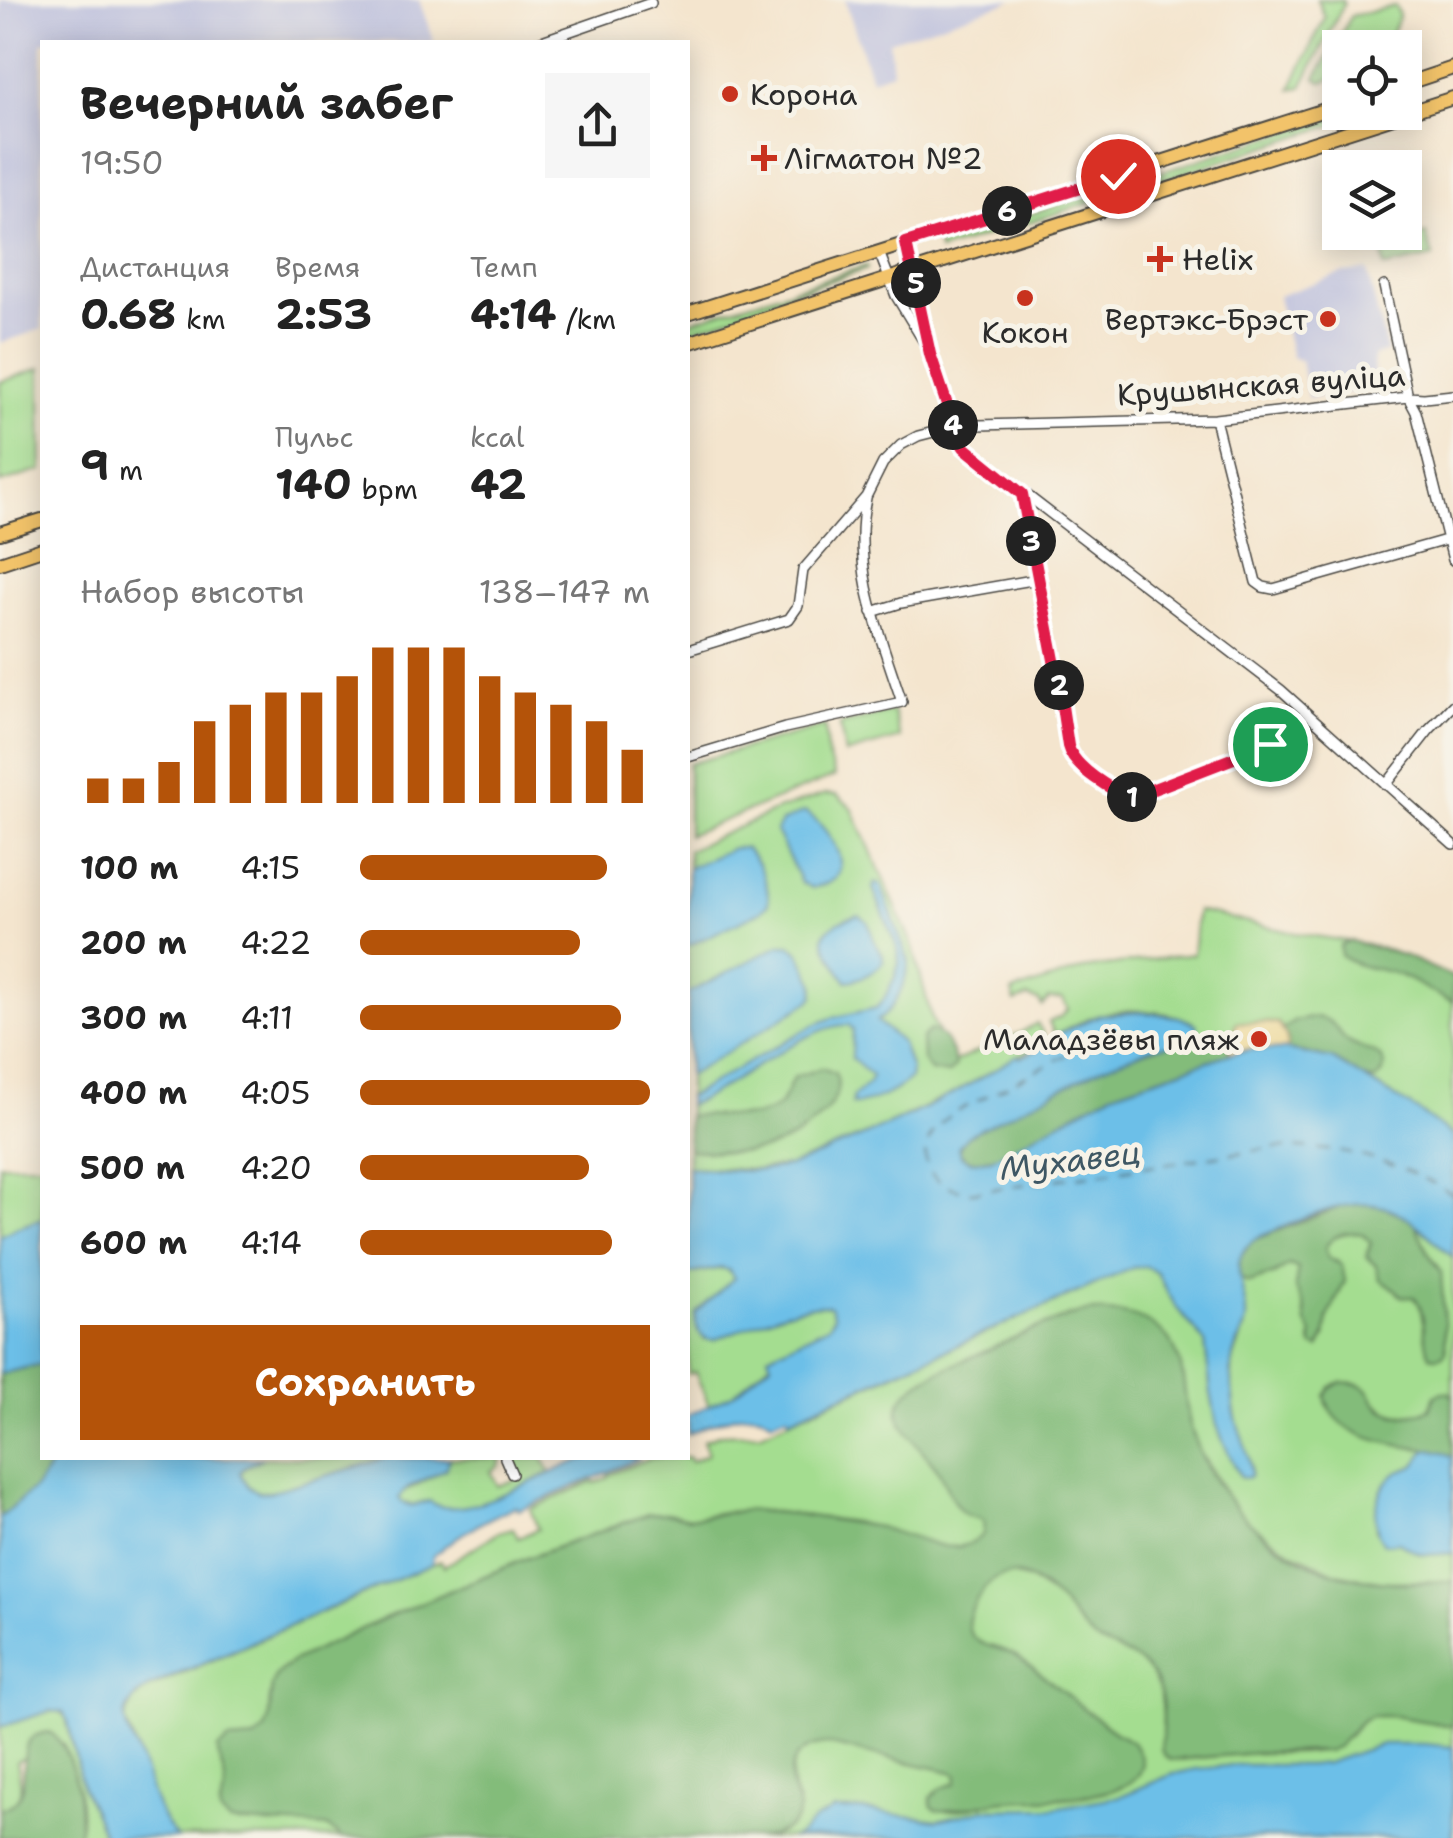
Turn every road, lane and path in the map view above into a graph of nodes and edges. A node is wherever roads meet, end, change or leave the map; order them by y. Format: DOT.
graph roads {
  1 [pos="651,3"];
  2 [pos="545,40"];
  3 [pos="1453,68"];
  4 [pos="1422,78"];
  5 [pos="1453,98"];
  6 [pos="1322,110"];
  7 [pos="906,243"];
  8 [pos="880,252"];
  9 [pos="912,271"];
  10 [pos="889,278"];
  11 [pos="1384,286"];
  12 [pos="690,313"];
  13 [pos="690,342"];
  14 [pos="930,354"];
  15 [pos="1453,396"];
  16 [pos="1408,397"];
  17 [pos="1215,419"];
  18 [pos="953,427"];
  19 [pos="1022,494"];
  20 [pos="866,498"];
  21 [pos="40,521"];
  22 [pos="0,533"];
  23 [pos="1450,539"];
  24 [pos="40,551"];
  25 [pos="1453,560"];
  26 [pos="0,563"];
  27 [pos="1038,579"];
  28 [pos="872,612"];
  29 [pos="690,649"];
  30 [pos="1453,705"];
  31 [pos="1270,744"];
  32 [pos="690,755"];
  33 [pos="1386,785"];
  34 [pos="1453,844"];
  35 [pos="506,1460"];
  36 [pos="512,1474"];
  1 -- 2 [label="street"];
  3 -- 4 [label="main road"];
  5 -- 9 [label="main road"];
  6 -- 7 [label="main road"];
  7 -- 8 [label="main road"];
  7 -- 9 [label="street"];
  8 -- 10 [label="street"];
  8 -- 12 [label="main road"];
  9 -- 10 [label="main road"];
  9 -- 14 [label="street"];
  10 -- 13 [label="main road"];
  10 -- 14 [label="street"];
  11 -- 16 [label="street"];
  14 -- 18 [label="street"];
  15 -- 16 [label="street, Крушынская вуліца"];
  16 -- 17 [label="street, Крушынская вуліца"];
  16 -- 23 [label="street"];
  17 -- 18 [label="street, Крушынская вуліца"];
  17 -- 23 [label="street"];
  18 -- 19 [label="street"];
  18 -- 20 [label="street, Крушынская вуліца"];
  19 -- 27 [label="street"];
  19 -- 33 [label="street"];
  20 -- 28 [label="street"];
  20 -- 29 [label="street"];
  21 -- 22 [label="main road"];
  23 -- 25 [label="street"];
  24 -- 26 [label="main road"];
  27 -- 28 [label="street"];
  27 -- 31 [label="street"];
  28 -- 32 [label="street"];
  30 -- 33 [label="street"];
  33 -- 34 [label="street"];
  35 -- 36 [label="street"];
}
